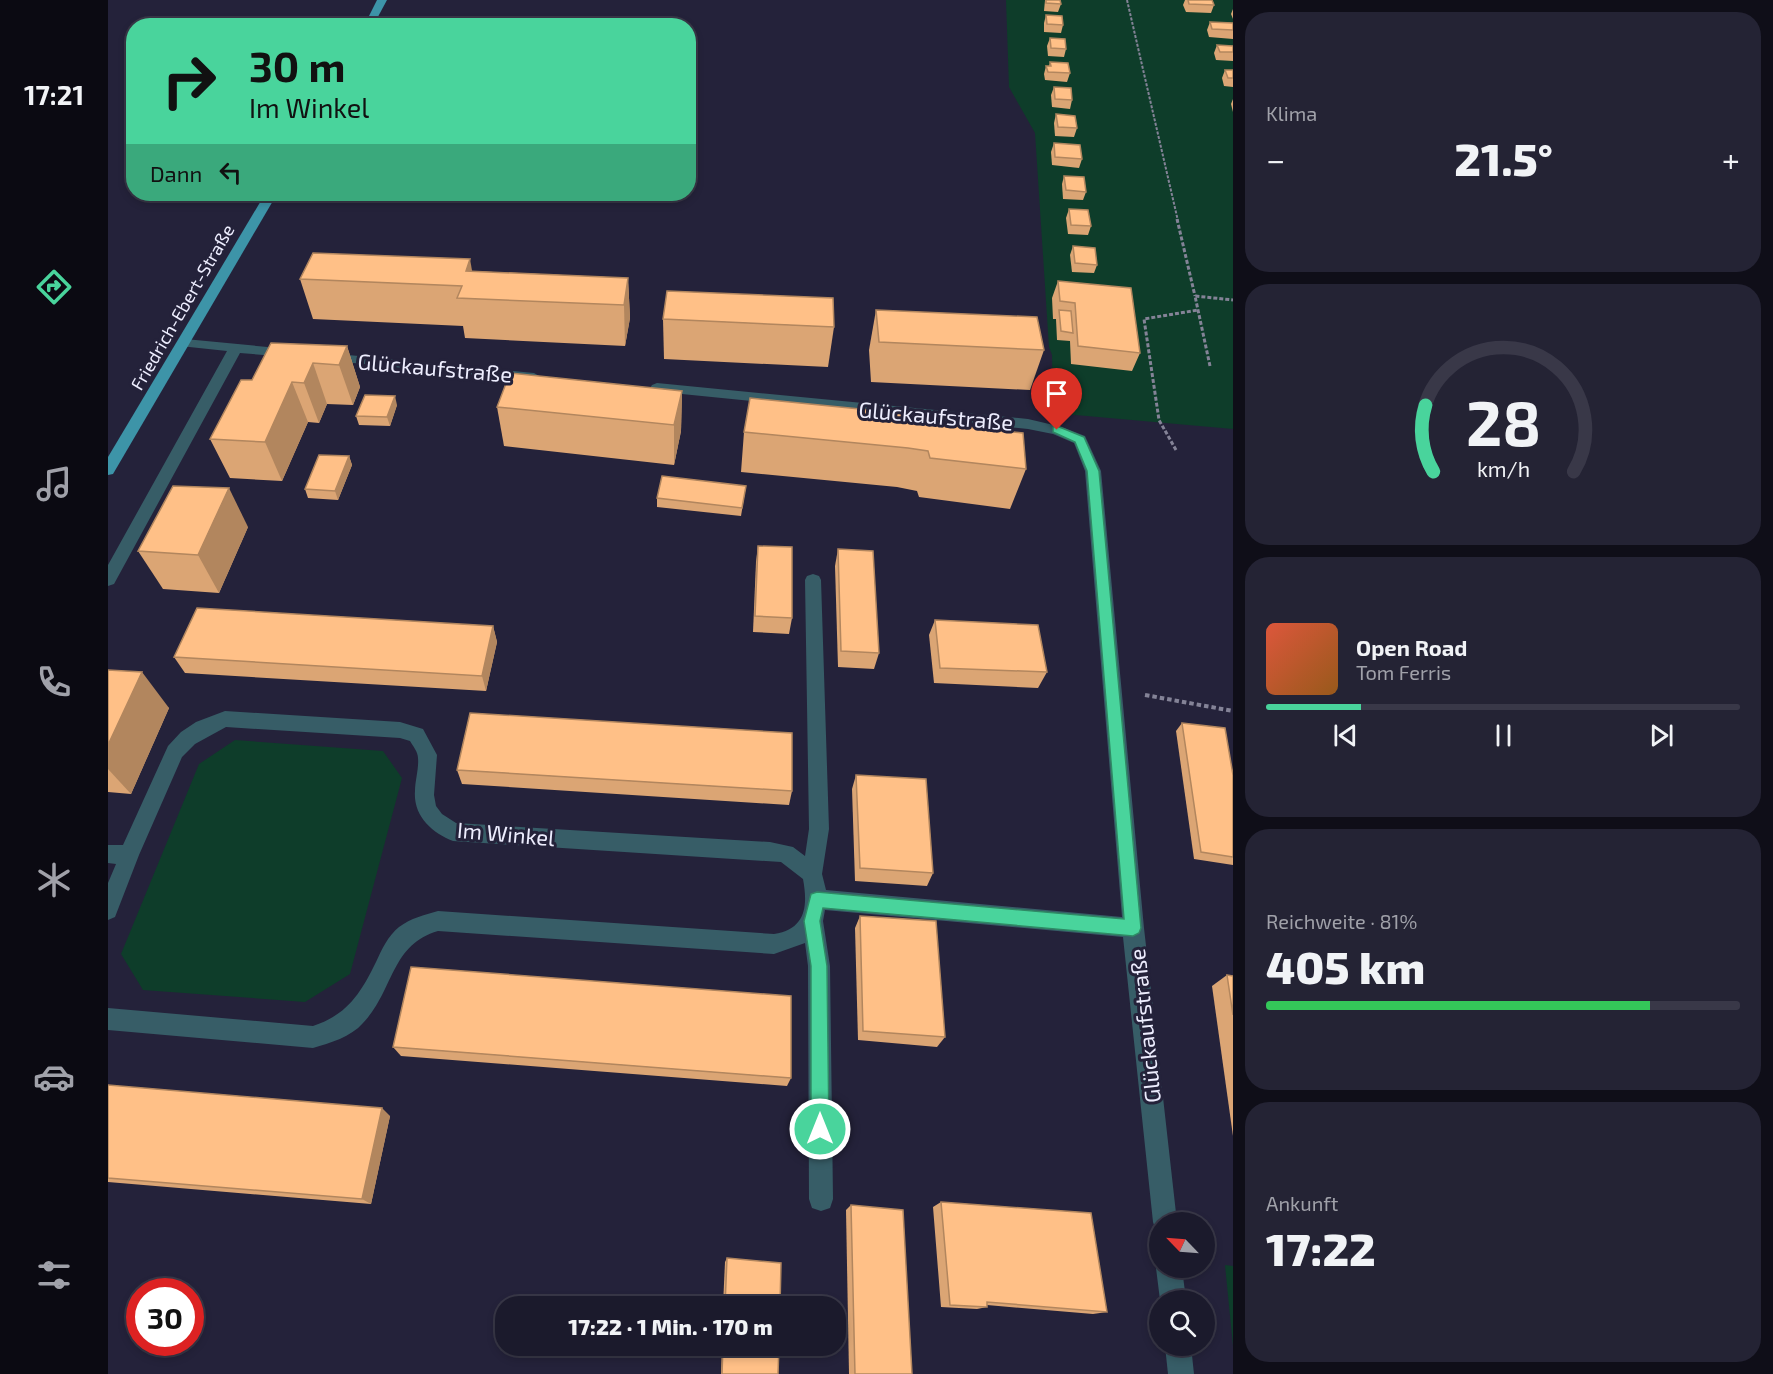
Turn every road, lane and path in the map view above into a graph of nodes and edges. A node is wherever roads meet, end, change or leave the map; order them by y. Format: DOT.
graph roads {
  1 [pos="382,0"];
  2 [pos="1127,0"];
  3 [pos="372,18"];
  4 [pos="267,201"];
  5 [pos="1195,296"];
  6 [pos="1233,300"];
  7 [pos="1198,309"];
  8 [pos="184,343"];
  9 [pos="236,348"];
  10 [pos="1210,366"];
  11 [pos="543,378"];
  12 [pos="638,387"];
  13 [pos="1176,450"];
  14 [pos="108,470"];
  15 [pos="108,580"];
  16 [pos="813,580"];
  17 [pos="1112,689"];
  18 [pos="1233,711"];
  19 [pos="108,854"];
  20 [pos="129,855"];
  21 [pos="812,874"];
  22 [pos="817,900"];
  23 [pos="108,910"];
  24 [pos="812,921"];
  25 [pos="1133,928"];
  26 [pos="108,1018"];
  27 [pos="821,1198"];
  28 [pos="1164,1212"];
  29 [pos="1179,1356"];
  30 [pos="1181,1374"];
  1 -- 3 [label="main road"];
  2 -- 5 [label="path"];
  4 -- 8 [label="main road, Friedrich-Ebert-Straße"];
  5 -- 6 [label="path"];
  5 -- 7 [label="path"];
  7 -- 10 [label="path"];
  7 -- 13 [label="path"];
  8 -- 9 [label="street, Glückaufstraße"];
  8 -- 14 [label="main road, Friedrich-Ebert-Straße"];
  9 -- 11 [label="street, Glückaufstraße"];
  9 -- 15 [label="street"];
  12 -- 17 [label="street, Glückaufstraße"];
  16 -- 21 [label="street"];
  17 -- 18 [label="path"];
  17 -- 25 [label="street, Glückaufstraße"];
  19 -- 20 [label="street"];
  20 -- 21 [label="street, Im Winkel"];
  20 -- 23 [label="street, Im Winkel"];
  21 -- 22 [label="street"];
  22 -- 24 [label="street"];
  22 -- 25 [label="street"];
  24 -- 26 [label="street"];
  24 -- 27 [label="street"];
  25 -- 28 [label="street, Glückaufstraße"];
  29 -- 30 [label="street"];
}
